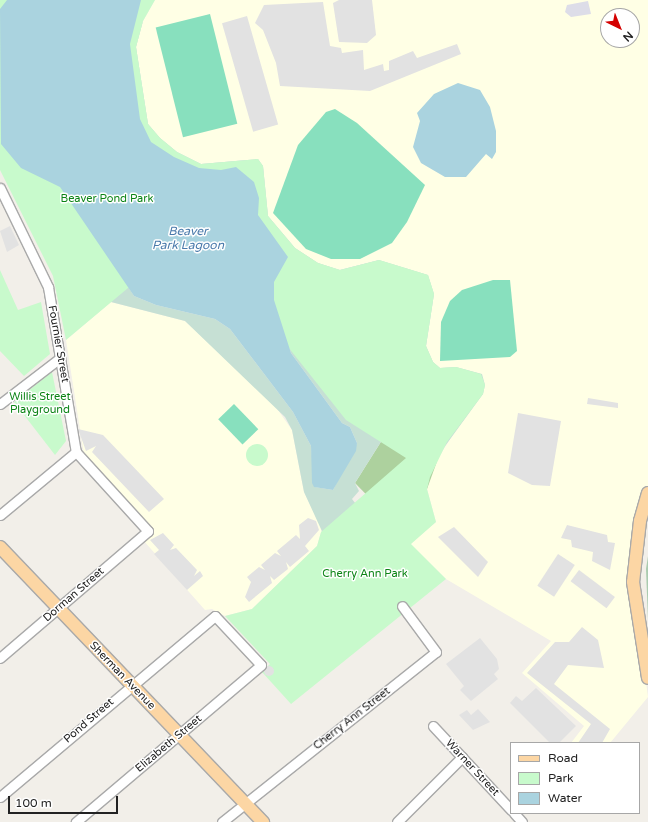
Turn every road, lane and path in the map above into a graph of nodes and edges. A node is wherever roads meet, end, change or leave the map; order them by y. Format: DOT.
graph roads {
  1 [pos="0,188"];
  2 [pos="60,358"];
  3 [pos="0,404"];
  4 [pos="76,452"];
  5 [pos="648,493"];
  6 [pos="0,515"];
  7 [pos="0,547"];
  8 [pos="402,606"];
  9 [pos="58,608"];
  10 [pos="0,658"];
  11 [pos="261,665"];
  12 [pos="648,678"];
  13 [pos="131,685"];
  14 [pos="432,726"];
  15 [pos="179,736"];
  16 [pos="462,757"];
  17 [pos="0,798"];
  18 [pos="245,804"];
  19 [pos="510,809"];
  20 [pos="515,814"];
  21 [pos="76,822"];
  22 [pos="222,822"];
  23 [pos="263,822"];
  24 [pos="397,822"];
  25 [pos="522,822"];
  1 -- 2 [label="street, Fournier Street"];
  2 -- 3 [label="street"];
  2 -- 4 [label="street, Fournier Street"];
  4 -- 6 [label="street"];
  4 -- 9 [label="street, Dorman Street"];
  5 -- 12 [label="main road"];
  7 -- 9 [label="main road, Sherman Avenue"];
  8 -- 18 [label="street, Cherry Ann Street"];
  9 -- 10 [label="street, Dorman Street"];
  9 -- 13 [label="main road, Sherman Avenue"];
  11 -- 13 [label="street, Pond Street"];
  11 -- 15 [label="street, Elizabeth Street"];
  13 -- 15 [label="main road, Sherman Avenue"];
  13 -- 17 [label="street, Pond Street"];
  14 -- 16 [label="street, Warner Street"];
  15 -- 18 [label="main road, Sherman Avenue"];
  15 -- 21 [label="street, Elizabeth Street"];
  16 -- 19 [label="street, Warner Street"];
  16 -- 24 [label="street"];
  18 -- 22 [label="street, Cherry Ann Street"];
  18 -- 23 [label="main road, Sherman Avenue"];
  20 -- 25 [label="street"];
}
